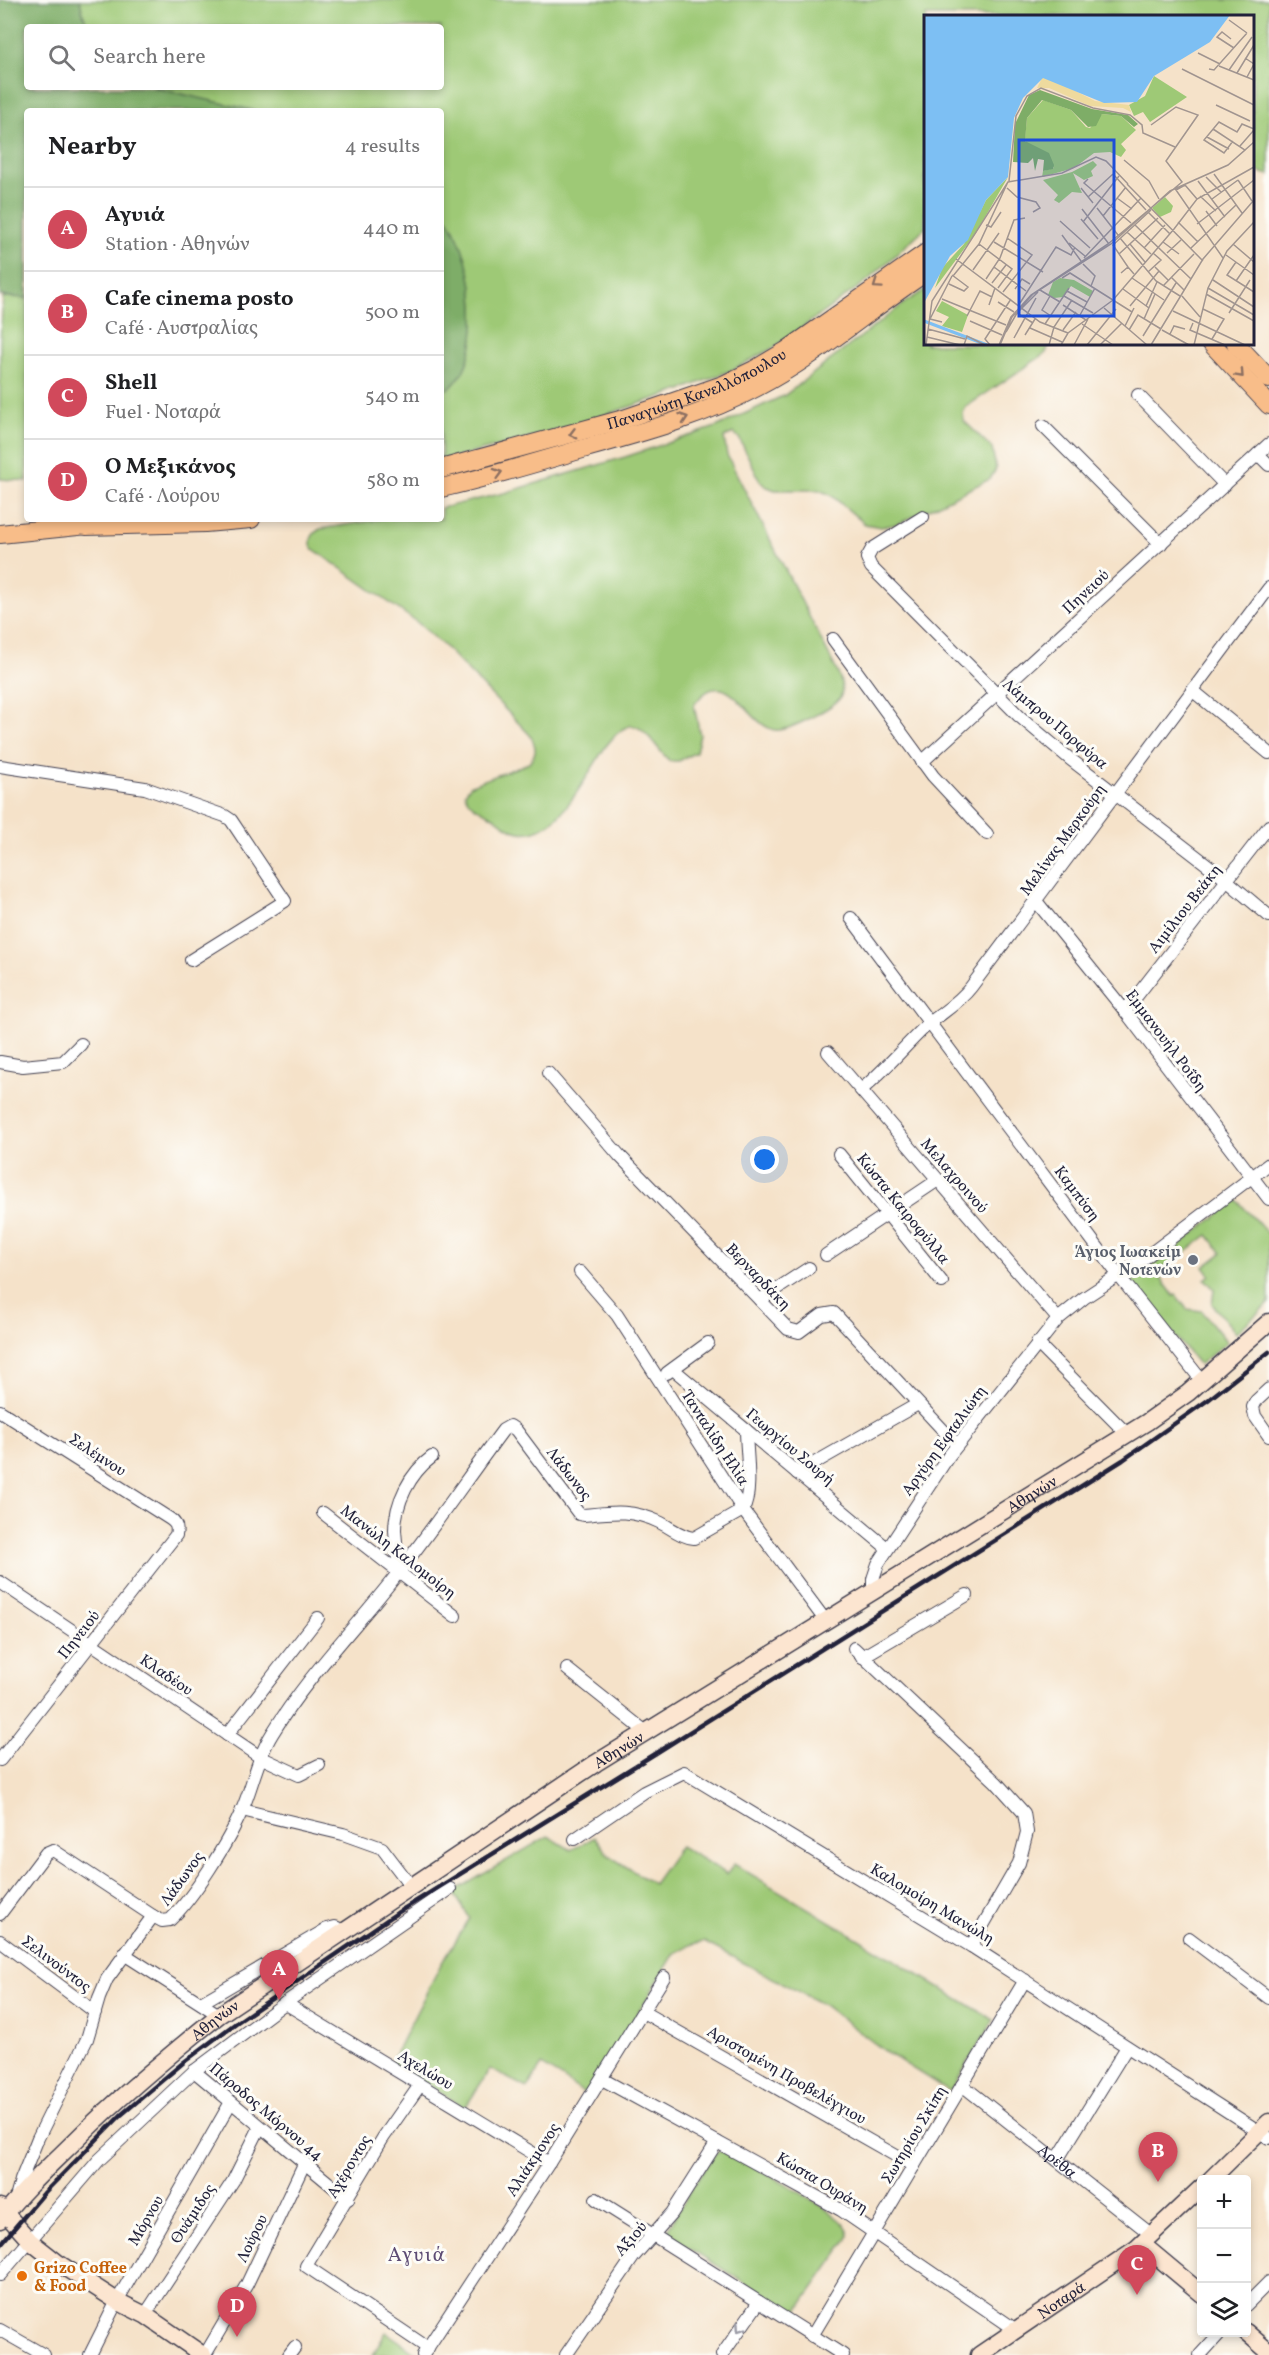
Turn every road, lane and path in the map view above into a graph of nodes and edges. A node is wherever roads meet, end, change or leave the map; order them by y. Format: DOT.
graph roads {
  1 [pos="924,254"];
  2 [pos="924,273"];
  3 [pos="1213,345"];
  4 [pos="1237,345"];
  5 [pos="1269,379"];
  6 [pos="1138,394"];
  7 [pos="1269,405"];
  8 [pos="1044,426"];
  9 [pos="1269,444"];
  10 [pos="1258,454"];
  11 [pos="1269,465"];
  12 [pos="444,468"];
  13 [pos="1225,485"];
  14 [pos="444,487"];
  15 [pos="923,517"];
  16 [pos="109,522"];
  17 [pos="217,522"];
  18 [pos="86,526"];
  19 [pos="0,534"];
  20 [pos="1161,544"];
  21 [pos="1269,588"];
  22 [pos="833,639"];
  23 [pos="1192,690"];
  24 [pos="996,695"];
  25 [pos="1269,753"];
  26 [pos="922,762"];
  27 [pos="0,766"];
  28 [pos="1116,793"];
  29 [pos="1269,826"];
  30 [pos="987,834"];
  31 [pos="1227,880"];
  32 [pos="1036,901"];
  33 [pos="1269,916"];
  34 [pos="851,918"];
  35 [pos="191,960"];
  36 [pos="1125,1011"];
  37 [pos="930,1023"];
  38 [pos="81,1044"];
  39 [pos="828,1052"];
  40 [pos="0,1062"];
  41 [pos="548,1073"];
  42 [pos="861,1090"];
  43 [pos="839,1154"];
  44 [pos="1269,1164"];
  45 [pos="1251,1178"];
  46 [pos="938,1180"];
  47 [pos="1269,1199"];
  48 [pos="888,1214"];
  49 [pos="826,1255"];
  50 [pos="809,1268"];
  51 [pos="580,1272"];
  52 [pos="1119,1276"];
  53 [pos="942,1282"];
  54 [pos="760,1300"];
  55 [pos="1058,1319"];
  56 [pos="1269,1322"];
  57 [pos="708,1343"];
  58 [pos="1037,1343"];
  59 [pos="673,1369"];
  60 [pos="659,1379"];
  61 [pos="1202,1381"];
  62 [pos="1269,1389"];
  63 [pos="918,1404"];
  64 [pos="0,1411"];
  65 [pos="746,1430"];
  66 [pos="1128,1434"];
  67 [pos="1269,1436"];
  68 [pos="957,1445"];
  69 [pos="432,1457"];
  70 [pos="796,1473"];
  71 [pos="743,1510"];
  72 [pos="323,1512"];
  73 [pos="176,1526"];
  74 [pos="887,1548"];
  75 [pos="399,1572"];
  76 [pos="0,1582"];
  77 [pos="873,1591"];
  78 [pos="967,1595"];
  79 [pos="454,1616"];
  80 [pos="318,1618"];
  81 [pos="825,1620"];
  82 [pos="92,1644"];
  83 [pos="567,1669"];
  84 [pos="646,1732"];
  85 [pos="227,1735"];
  86 [pos="260,1757"];
  87 [pos="0,1760"];
  88 [pos="319,1765"];
  89 [pos="242,1810"];
  90 [pos="575,1839"];
  91 [pos="411,1886"];
  92 [pos="450,1889"];
  93 [pos="0,1914"];
  94 [pos="153,1916"];
  95 [pos="344,1931"];
  96 [pos="1189,1938"];
  97 [pos="0,1941"];
  98 [pos="971,1946"];
  99 [pos="124,1954"];
  100 [pos="664,1977"];
  101 [pos="1025,1980"];
  102 [pos="1269,1998"];
  103 [pos="201,2003"];
  104 [pos="285,2003"];
  105 [pos="95,2012"];
  106 [pos="643,2012"];
  107 [pos="219,2015"];
  108 [pos="1128,2047"];
  109 [pos="194,2071"];
  110 [pos="602,2079"];
  111 [pos="420,2085"];
  112 [pos="962,2085"];
  113 [pos="231,2102"];
  114 [pos="260,2127"];
  115 [pos="1266,2131"];
  116 [pos="717,2142"];
  117 [pos="1057,2160"];
  118 [pos="549,2163"];
  119 [pos="304,2164"];
  120 [pos="914,2166"];
  121 [pos="1216,2175"];
  122 [pos="1197,2192"];
  123 [pos="348,2199"];
  124 [pos="596,2199"];
  125 [pos="5,2210"];
  126 [pos="874,2232"];
  127 [pos="653,2235"];
  128 [pos="1147,2239"];
  129 [pos="30,2241"];
  130 [pos="0,2275"];
  131 [pos="1269,2282"];
  132 [pos="1197,2289"];
  133 [pos="1251,2300"];
  134 [pos="117,2301"];
  135 [pos="759,2302"];
  136 [pos="145,2314"];
  137 [pos="0,2330"];
  138 [pos="1016,2330"];
  139 [pos="812,2336"];
  140 [pos="1251,2336"];
  141 [pos="1216,2337"];
  142 [pos="426,2351"];
  143 [pos="1269,2352"];
  144 [pos="44,2355"];
  145 [pos="90,2355"];
  146 [pos="204,2355"];
  147 [pos="566,2355"];
  148 [pos="722,2355"];
  149 [pos="843,2355"];
  150 [pos="979,2355"];
  151 [pos="1200,2355"];
  1 -- 12 [label="main road, Παναγιώτη Κανελλόπουλου, one-way"];
  14 -- 2 [label="main road, Παναγιώτη Κανελλόπουλου, one-way"];
  3 -- 7 [label="main road, one-way"];
  4 -- 5 [label="main road"];
  6 -- 13 [label="street"];
  8 -- 20 [label="street"];
  9 -- 10 [label="street, Πηνειού"];
  10 -- 11 [label="street"];
  10 -- 13 [label="street, Πηνειού"];
  13 -- 20 [label="street, Πηνειού"];
  15 -- 24 [label="street, Λάμπρου Πορφύρα"];
  16 -- 18 [label="main road"];
  17 -- 18 [label="main road"];
  18 -- 19 [label="main road"];
  20 -- 24 [label="street, Πηνειού"];
  21 -- 23 [label="street, Μελίνας Μερκούρη"];
  22 -- 26 [label="street"];
  23 -- 25 [label="street"];
  23 -- 28 [label="street, Μελίνας Μερκούρη"];
  24 -- 26 [label="street, Πηνειού"];
  24 -- 28 [label="street, Λάμπρου Πορφύρα"];
  26 -- 30 [label="street"];
  27 -- 35 [label="street"];
  28 -- 31 [label="street, Λάμπρου Πορφύρα"];
  28 -- 32 [label="street, Μελίνας Μερκούρη"];
  29 -- 31 [label="street, Αιμίλιου Βεάκη"];
  31 -- 33 [label="street, Λάμπρου Πορφύρα"];
  31 -- 36 [label="street, Αιμίλιου Βεάκη"];
  32 -- 36 [label="street, Εμμανουήλ Ροΐδη"];
  32 -- 37 [label="street, Μελίνας Μερκούρη"];
  34 -- 37 [label="street, Καμπύση"];
  36 -- 45 [label="street, Εμμανουήλ Ροΐδη"];
  37 -- 42 [label="street, Μελίνας Μερκούρη"];
  37 -- 52 [label="street, Καμπύση"];
  38 -- 40 [label="street"];
  39 -- 42 [label="street, Μελαχροινού"];
  41 -- 54 [label="street, Βερναρδάκη"];
  42 -- 46 [label="street, Μελαχροινού"];
  43 -- 48 [label="street, Κώστα Καιροφύλλα"];
  44 -- 45 [label="street, Αργύρη Εφταλιώτη"];
  45 -- 47 [label="street, Εμμανουήλ Ροΐδη"];
  45 -- 52 [label="street, Αργύρη Εφταλιώτη"];
  46 -- 48 [label="street"];
  46 -- 55 [label="street, Μελαχροινού"];
  48 -- 49 [label="street"];
  48 -- 53 [label="street, Κώστα Καιροφύλλα"];
  50 -- 54 [label="street"];
  51 -- 60 [label="street, Τανταλίδη Ηλία"];
  52 -- 55 [label="street, Αργύρη Εφταλιώτη"];
  52 -- 61 [label="street, Καμπύση"];
  54 -- 63 [label="street, Βερναρδάκη"];
  55 -- 58 [label="street, Αργύρη Εφταλιώτη"];
  56 -- 61 [label="street, Αθηνών"];
  57 -- 59 [label="street"];
  58 -- 66 [label="street"];
  58 -- 68 [label="street, Αργύρη Εφταλιώτη"];
  59 -- 60 [label="street"];
  59 -- 65 [label="street, Γεωργίου Σουρή"];
  60 -- 71 [label="street, Τανταλίδη Ηλία"];
  61 -- 66 [label="street, Αθηνών"];
  62 -- 67 [label="street"];
  63 -- 68 [label="street, Βερναρδάκη"];
  63 -- 70 [label="street"];
  64 -- 73 [label="street, Σελέμνου"];
  65 -- 70 [label="street, Γεωργίου Σουρή"];
  65 -- 71 [label="street"];
  66 -- 77 [label="street, Αθηνών"];
  68 -- 74 [label="street, Αργύρη Εφταλιώτη"];
  69 -- 75 [label="street"];
  70 -- 74 [label="street, Γεωργίου Σουρή"];
  71 -- 75 [label="street, Λάδωνος"];
  71 -- 81 [label="street, Τανταλίδη Ηλία"];
  72 -- 75 [label="street, Μανώλη Καλομοίρη"];
  73 -- 82 [label="street, Πηνειού"];
  74 -- 77 [label="street, Αργύρη Εφταλιώτη"];
  75 -- 79 [label="street, Μανώλη Καλομοίρη"];
  75 -- 86 [label="street, Λάδωνος"];
  76 -- 82 [label="street, Κλαδέου"];
  77 -- 81 [label="street, Αθηνών"];
  78 -- 98 [label="street"];
  80 -- 85 [label="street"];
  81 -- 84 [label="street, Αθηνών"];
  82 -- 85 [label="street, Κλαδέου"];
  82 -- 87 [label="street, Πηνειού"];
  83 -- 84 [label="street"];
  84 -- 91 [label="street, Αθηνών"];
  85 -- 86 [label="street, Κλαδέου"];
  86 -- 88 [label="street, Κλαδέου"];
  86 -- 89 [label="street, Λάδωνος"];
  89 -- 91 [label="street"];
  89 -- 94 [label="street, Λάδωνος"];
  90 -- 98 [label="street, Καλομοίρη Μανώλη"];
  91 -- 95 [label="street, Αθηνών"];
  92 -- 104 [label="street, Αθηνών"];
  93 -- 94 [label="street"];
  94 -- 99 [label="street, Λάδωνος"];
  95 -- 103 [label="street"];
  95 -- 107 [label="street, Αθηνών"];
  96 -- 102 [label="street"];
  97 -- 105 [label="street, Σελινούντος"];
  98 -- 101 [label="street, Καλομοίρη Μανώλη"];
  99 -- 103 [label="street"];
  99 -- 105 [label="street, Λάδωνος"];
  100 -- 106 [label="street, Αλιάκμονος"];
  101 -- 108 [label="street, Καλομοίρη Μανώλη"];
  101 -- 112 [label="street, Σωτηρίου Σκίπη"];
  103 -- 107 [label="street"];
  104 -- 109 [label="street, Αθηνών"];
  104 -- 111 [label="street, Αχελώου"];
  105 -- 125 [label="street, Λάδωνος"];
  106 -- 110 [label="street, Αλιάκμονος"];
  106 -- 120 [label="street, Αριστομένη Προβελέγγιου"];
  107 -- 125 [label="street, Αθηνών"];
  108 -- 115 [label="street, Καλομοίρη Μανώλη"];
  108 -- 117 [label="street"];
  109 -- 113 [label="street, Πάροδος Μόρνου 44"];
  109 -- 129 [label="street, Αθηνών"];
  110 -- 116 [label="street, Κώστα Ουράνη"];
  110 -- 118 [label="street, Αλιάκμονος"];
  111 -- 118 [label="street, Αχελώου"];
  111 -- 123 [label="street, Αχέροντος"];
  112 -- 117 [label="street, Αρέθα"];
  112 -- 120 [label="street, Σωτηρίου Σκίπη"];
  113 -- 114 [label="street, Πάροδος Μόρνου 44"];
  113 -- 134 [label="street, Μόρνου"];
  114 -- 119 [label="street, Πάροδος Μόρνου 44"];
  114 -- 136 [label="street, Θυάμιδος"];
  115 -- 121 [label="street"];
  116 -- 126 [label="street, Κώστα Ουράνη"];
  116 -- 127 [label="street, Αξιού"];
  117 -- 128 [label="street, Αρέθα"];
  118 -- 142 [label="street, Αλιάκμονος"];
  119 -- 123 [label="street, Πάροδος Μόρνου 44"];
  119 -- 146 [label="street, Λούρου"];
  120 -- 126 [label="street, Σωτηρίου Σκίπη"];
  122 -- 128 [label="street, Νοταρά"];
  123 -- 142 [label="street, Αχέροντος"];
  124 -- 127 [label="street"];
  125 -- 129 [label="street"];
  126 -- 138 [label="street, Κώστα Ουράνη"];
  126 -- 139 [label="street, Σωτηρίου Σκίπη"];
  127 -- 135 [label="street"];
  127 -- 147 [label="street, Αξιού"];
  128 -- 132 [label="street, Αρέθα"];
  128 -- 138 [label="street, Νοταρά"];
  129 -- 130 [label="street, Αθηνών"];
  129 -- 134 [label="street"];
  131 -- 133 [label="street"];
  134 -- 136 [label="street"];
  134 -- 145 [label="street, Μόρνου"];
  135 -- 139 [label="street"];
  135 -- 148 [label="street, one-way"];
  136 -- 146 [label="street"];
  137 -- 144 [label="street"];
  138 -- 150 [label="street, Νοταρά"];
  139 -- 149 [label="street"];
  140 -- 143 [label="street"];
  141 -- 151 [label="street"];
}
